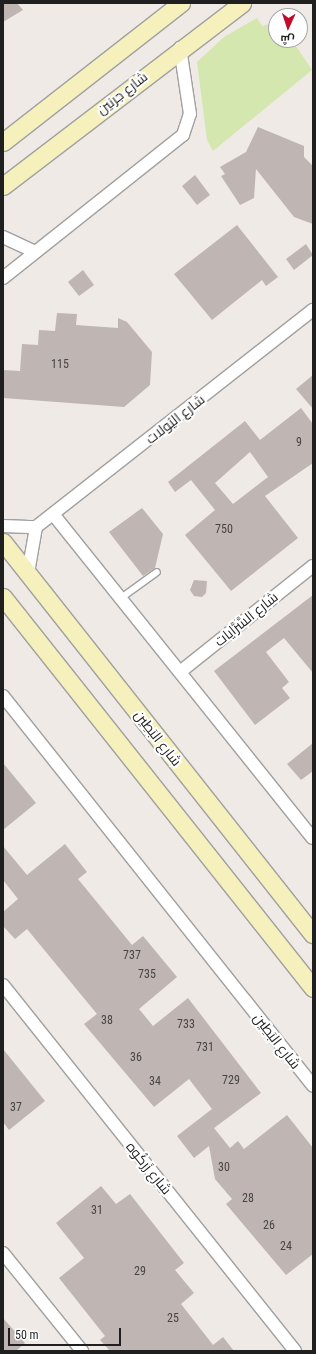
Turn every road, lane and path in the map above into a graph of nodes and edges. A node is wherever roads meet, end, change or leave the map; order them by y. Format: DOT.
graph roads {
  1 [pos="181,3"];
  2 [pos="242,3"];
  3 [pos="180,48"];
  4 [pos="3,142"];
  5 [pos="3,186"];
  6 [pos="3,237"];
  7 [pos="35,252"];
  8 [pos="3,278"];
  9 [pos="313,310"];
  10 [pos="53,514"];
  11 [pos="3,526"];
  12 [pos="36,527"];
  13 [pos="3,542"];
  14 [pos="313,566"];
  15 [pos="157,572"];
  16 [pos="28,573"];
  17 [pos="3,597"];
  18 [pos="121,598"];
  19 [pos="180,672"];
  20 [pos="3,696"];
  21 [pos="313,838"];
  22 [pos="313,934"];
  23 [pos="3,985"];
  24 [pos="313,988"];
  25 [pos="313,1086"];
  26 [pos="3,1253"];
  27 [pos="82,1351"];
  28 [pos="295,1351"];
  1 -- 4 [label="main road"];
  2 -- 3 [label="main road, شارع جرنين"];
  3 -- 5 [label="main road, شارع جرنين"];
  3 -- 7 [label="street"];
  6 -- 7 [label="street"];
  7 -- 8 [label="street"];
  9 -- 10 [label="street, شارع اليُولات"];
  10 -- 12 [label="street, شارع اليُولات"];
  10 -- 18 [label="street"];
  11 -- 12 [label="street"];
  12 -- 16 [label="street"];
  13 -- 16 [label="main road, شارع البَطِين"];
  14 -- 19 [label="street, شارع السَّرَّايات"];
  15 -- 18 [label="lane"];
  16 -- 22 [label="main road, شارع البَطِين"];
  17 -- 24 [label="main road"];
  18 -- 19 [label="street"];
  19 -- 21 [label="street"];
  20 -- 25 [label="street, شارع البَطِين"];
  23 -- 28 [label="street, شارع زَركُوه"];
  26 -- 27 [label="street"];
}
